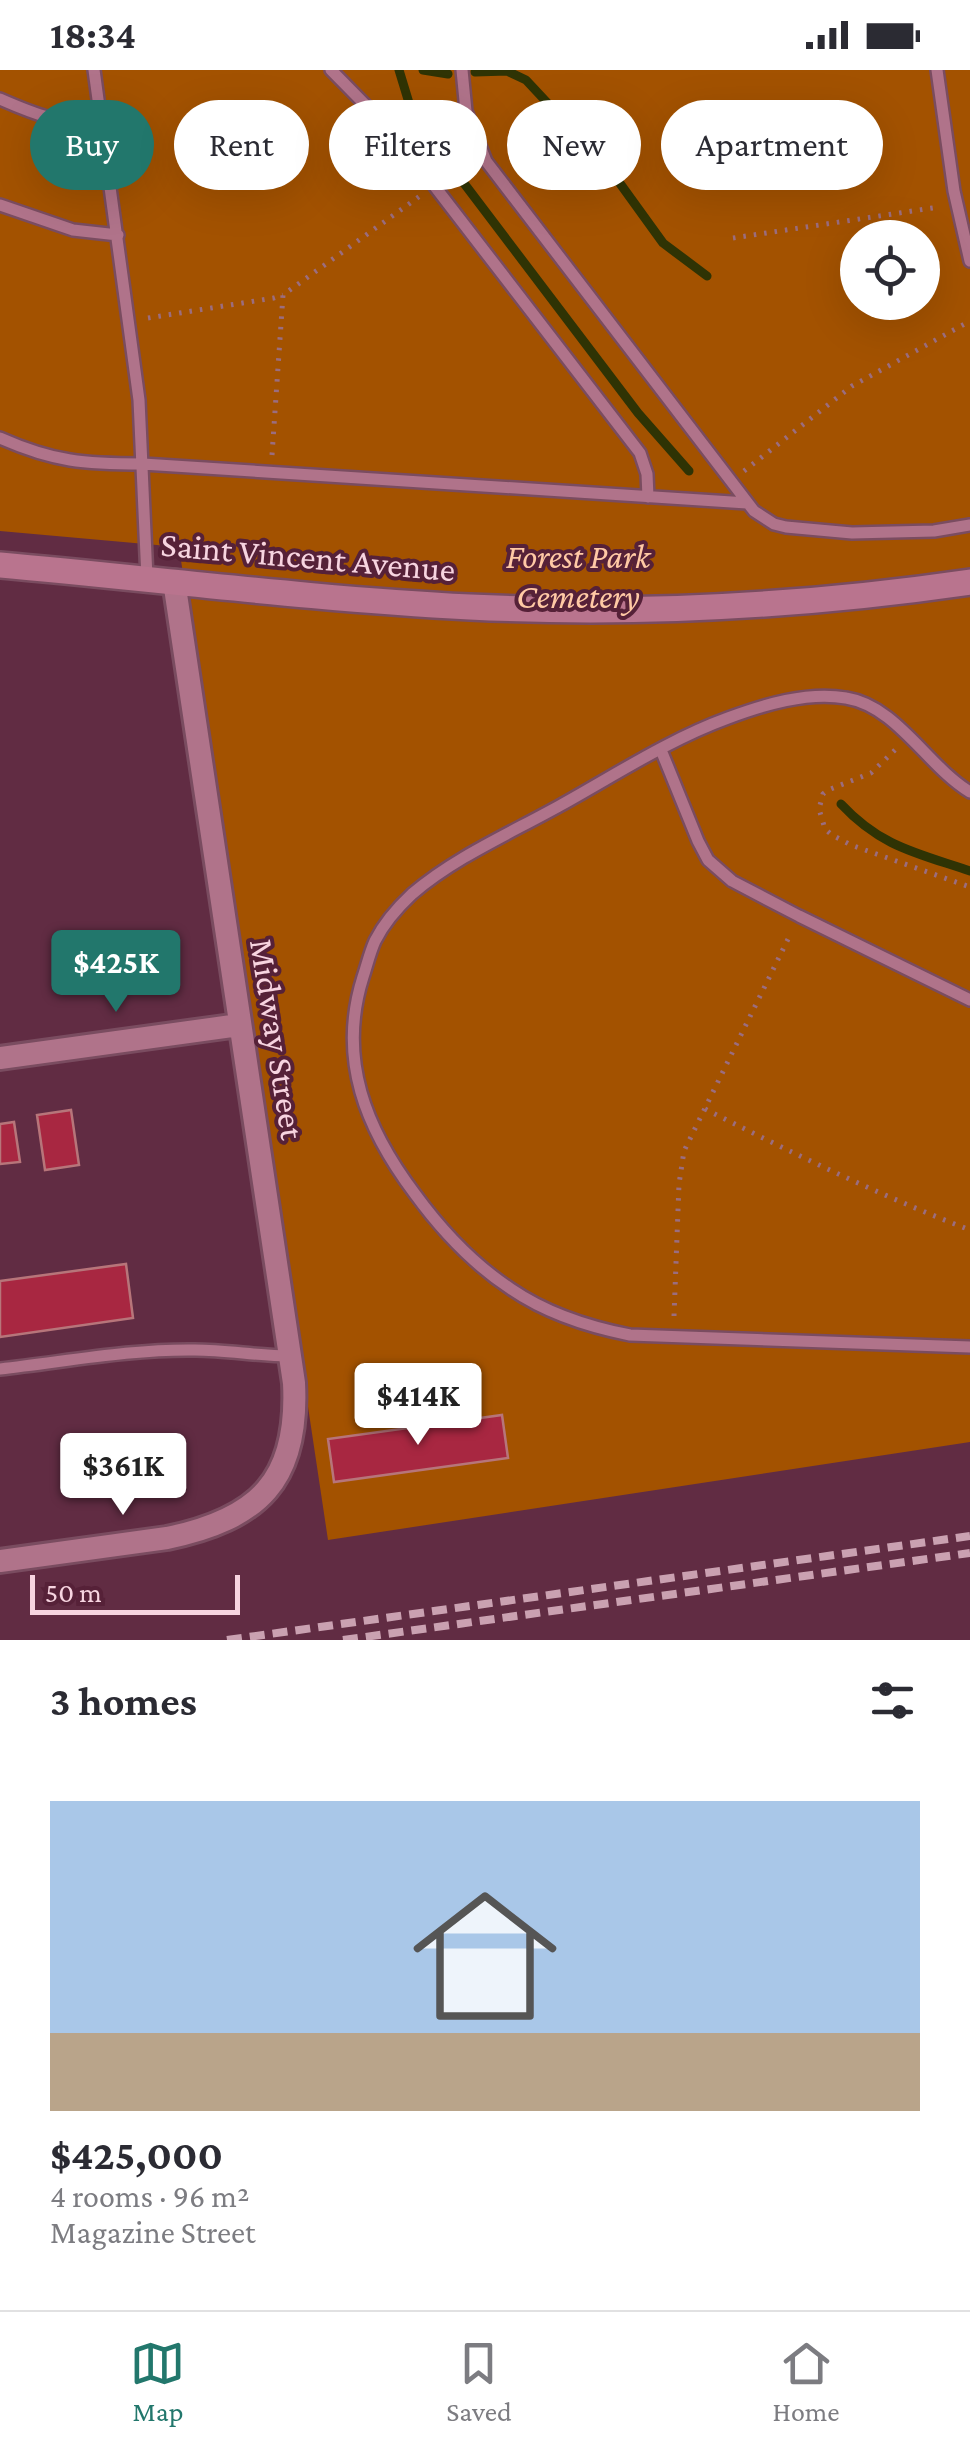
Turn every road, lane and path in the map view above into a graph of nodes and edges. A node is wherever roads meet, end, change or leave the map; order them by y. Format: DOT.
graph roads {
  1 [pos="94,70"];
  2 [pos="331,70"];
  3 [pos="462,70"];
  4 [pos="936,70"];
  5 [pos="0,99"];
  6 [pos="98,100"];
  7 [pos="361,100"];
  8 [pos="30,110"];
  9 [pos="112,190"];
  10 [pos="429,190"];
  11 [pos="438,190"];
  12 [pos="957,204"];
  13 [pos="0,205"];
  14 [pos="118,235"];
  15 [pos="733,238"];
  16 [pos="970,260"];
  17 [pos="283,295"];
  18 [pos="129,321"];
  19 [pos="970,321"];
  20 [pos="0,438"];
  21 [pos="143,464"];
  22 [pos="271,472"];
  23 [pos="730,482"];
  24 [pos="648,497"];
  25 [pos="746,503"];
  26 [pos="970,526"];
  27 [pos="0,565"];
  28 [pos="148,578"];
  29 [pos="174,580"];
  30 [pos="970,582"];
  31 [pos="908,737"];
  32 [pos="660,750"];
  33 [pos="970,792"];
  34 [pos="970,887"];
  35 [pos="798,916"];
  36 [pos="970,1000"];
  37 [pos="239,1025"];
  38 [pos="0,1058"];
  39 [pos="705,1108"];
  40 [pos="970,1230"];
  41 [pos="674,1338"];
  42 [pos="970,1347"];
  43 [pos="289,1356"];
  44 [pos="0,1370"];
  45 [pos="0,1561"];
  1 -- 6 [label="lane"];
  2 -- 7 [label="lane"];
  3 -- 23 [label="lane"];
  4 -- 12 [label="lane"];
  5 -- 8 [label="lane"];
  9 -- 14 [label="lane"];
  10 -- 17 [label="path"];
  11 -- 24 [label="lane"];
  12 -- 15 [label="path"];
  12 -- 16 [label="lane"];
  13 -- 14 [label="lane"];
  14 -- 18 [label="lane"];
  17 -- 18 [label="path"];
  17 -- 22 [label="path"];
  18 -- 21 [label="lane"];
  19 -- 23 [label="path"];
  20 -- 21 [label="lane"];
  21 -- 22 [label="lane"];
  21 -- 28 [label="lane"];
  22 -- 24 [label="lane"];
  23 -- 25 [label="lane"];
  24 -- 25 [label="lane"];
  25 -- 26 [label="lane"];
  27 -- 28 [label="street, Saint Vincent Avenue"];
  28 -- 29 [label="street, Saint Vincent Avenue"];
  29 -- 30 [label="street, Saint Vincent Avenue"];
  29 -- 37 [label="street, Midway Street"];
  31 -- 32 [label="lane"];
  31 -- 33 [label="lane"];
  31 -- 34 [label="path"];
  32 -- 35 [label="lane"];
  32 -- 41 [label="lane"];
  35 -- 36 [label="lane"];
  35 -- 39 [label="path"];
  37 -- 38 [label="street"];
  37 -- 43 [label="street, Midway Street"];
  39 -- 40 [label="path"];
  39 -- 41 [label="path"];
  41 -- 42 [label="lane"];
  43 -- 44 [label="lane"];
  43 -- 45 [label="street, Midway Street"];
}
